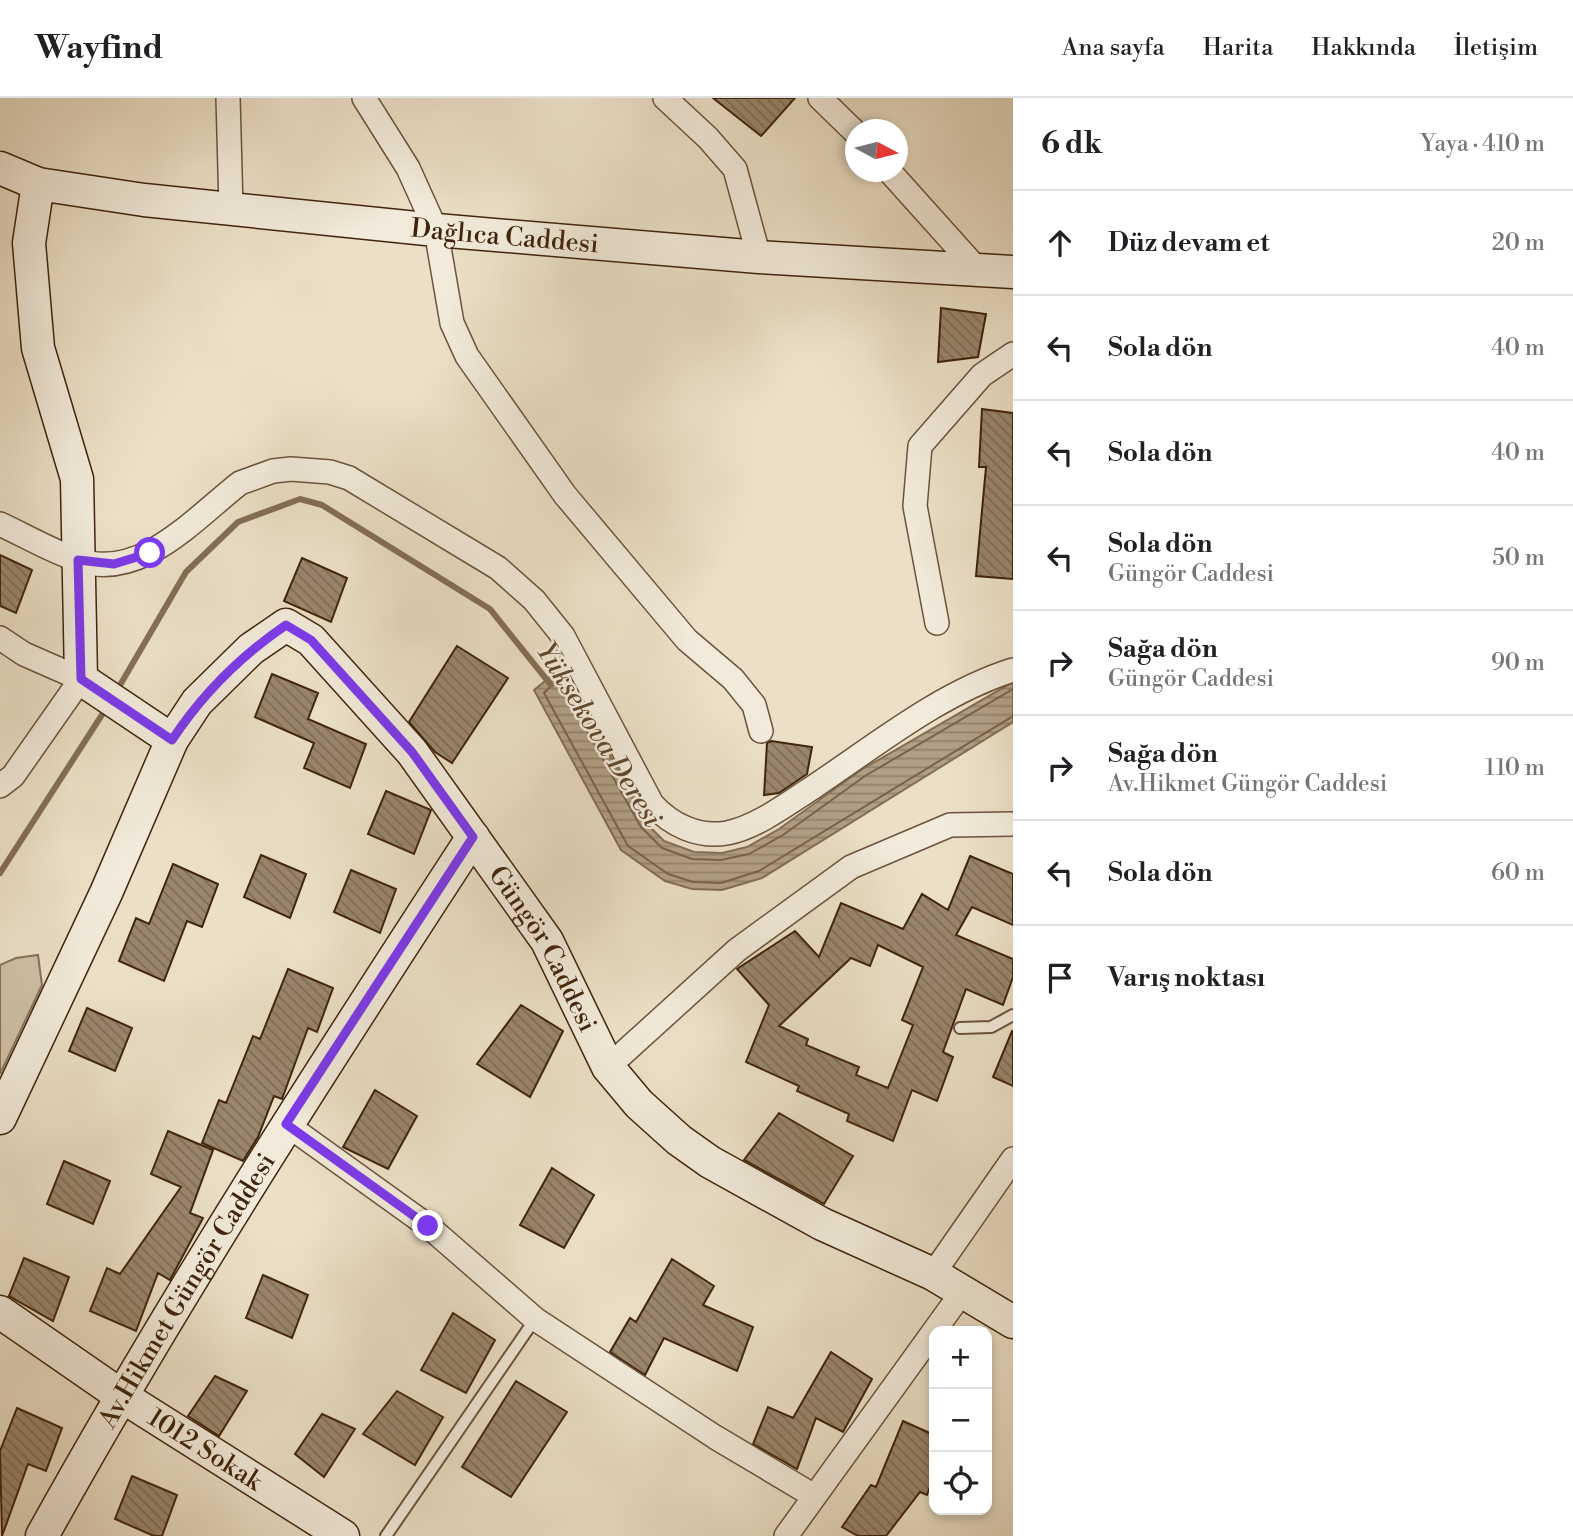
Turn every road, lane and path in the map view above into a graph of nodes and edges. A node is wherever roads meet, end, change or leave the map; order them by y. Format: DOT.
graph roads {
  1 [pos="228,98"];
  2 [pos="364,98"];
  3 [pos="665,98"];
  4 [pos="820,98"];
  5 [pos="845,122"];
  6 [pos="0,168"];
  7 [pos="899,182"];
  8 [pos="38,184"];
  9 [pos="231,208"];
  10 [pos="436,230"];
  11 [pos="760,257"];
  12 [pos="978,270"];
  13 [pos="1013,272"];
  14 [pos="1012,356"];
  15 [pos="0,524"];
  16 [pos="78,560"];
  17 [pos="937,623"];
  18 [pos="0,638"];
  19 [pos="1013,670"];
  20 [pos="81,679"];
  21 [pos="761,731"];
  22 [pos="172,740"];
  23 [pos="0,786"];
  24 [pos="1013,824"];
  25 [pos="473,837"];
  26 [pos="1013,1015"];
  27 [pos="960,1028"];
  28 [pos="608,1067"];
  29 [pos="0,1118"];
  30 [pos="286,1124"];
  31 [pos="1013,1159"];
  32 [pos="933,1274"];
  33 [pos="963,1291"];
  34 [pos="0,1312"];
  35 [pos="534,1319"];
  36 [pos="1013,1322"];
  37 [pos="120,1395"];
  38 [pos="814,1496"];
  39 [pos="338,1535"];
  40 [pos="42,1536"];
  41 [pos="386,1536"];
  42 [pos="786,1536"];
  1 -- 9 [label="street"];
  2 -- 10 [label="street"];
  3 -- 11 [label="street"];
  4 -- 5 [label="street"];
  6 -- 8 [label="street, Dağlıca Caddesi"];
  7 -- 12 [label="street"];
  8 -- 9 [label="street, Dağlıca Caddesi"];
  8 -- 16 [label="street"];
  9 -- 10 [label="street, Dağlıca Caddesi"];
  10 -- 11 [label="street, Dağlıca Caddesi"];
  10 -- 21 [label="street"];
  11 -- 12 [label="street, Dağlıca Caddesi"];
  12 -- 13 [label="street, Dağlıca Caddesi"];
  14 -- 17 [label="street"];
  15 -- 16 [label="street"];
  16 -- 19 [label="street"];
  16 -- 20 [label="street"];
  18 -- 20 [label="street"];
  20 -- 22 [label="street"];
  20 -- 23 [label="street"];
  22 -- 25 [label="street, Güngör Caddesi"];
  22 -- 29 [label="street, Güngör Caddesi"];
  24 -- 28 [label="street"];
  25 -- 28 [label="street, Güngör Caddesi"];
  25 -- 30 [label="street, Av.Hikmet Güngör Caddesi"];
  26 -- 27 [label="lane"];
  28 -- 32 [label="street, Güngör Caddesi"];
  30 -- 35 [label="street"];
  30 -- 37 [label="street, Av.Hikmet Güngör Caddesi"];
  31 -- 32 [label="street"];
  32 -- 33 [label="street, Güngör Caddesi"];
  33 -- 36 [label="street, Güngör Caddesi"];
  33 -- 38 [label="street"];
  34 -- 37 [label="street, 1012 Sokak"];
  35 -- 38 [label="street"];
  35 -- 41 [label="lane"];
  37 -- 39 [label="street, 1012 Sokak"];
  37 -- 40 [label="street, Av.Hikmet Güngör Caddesi"];
  38 -- 42 [label="street"];
}
